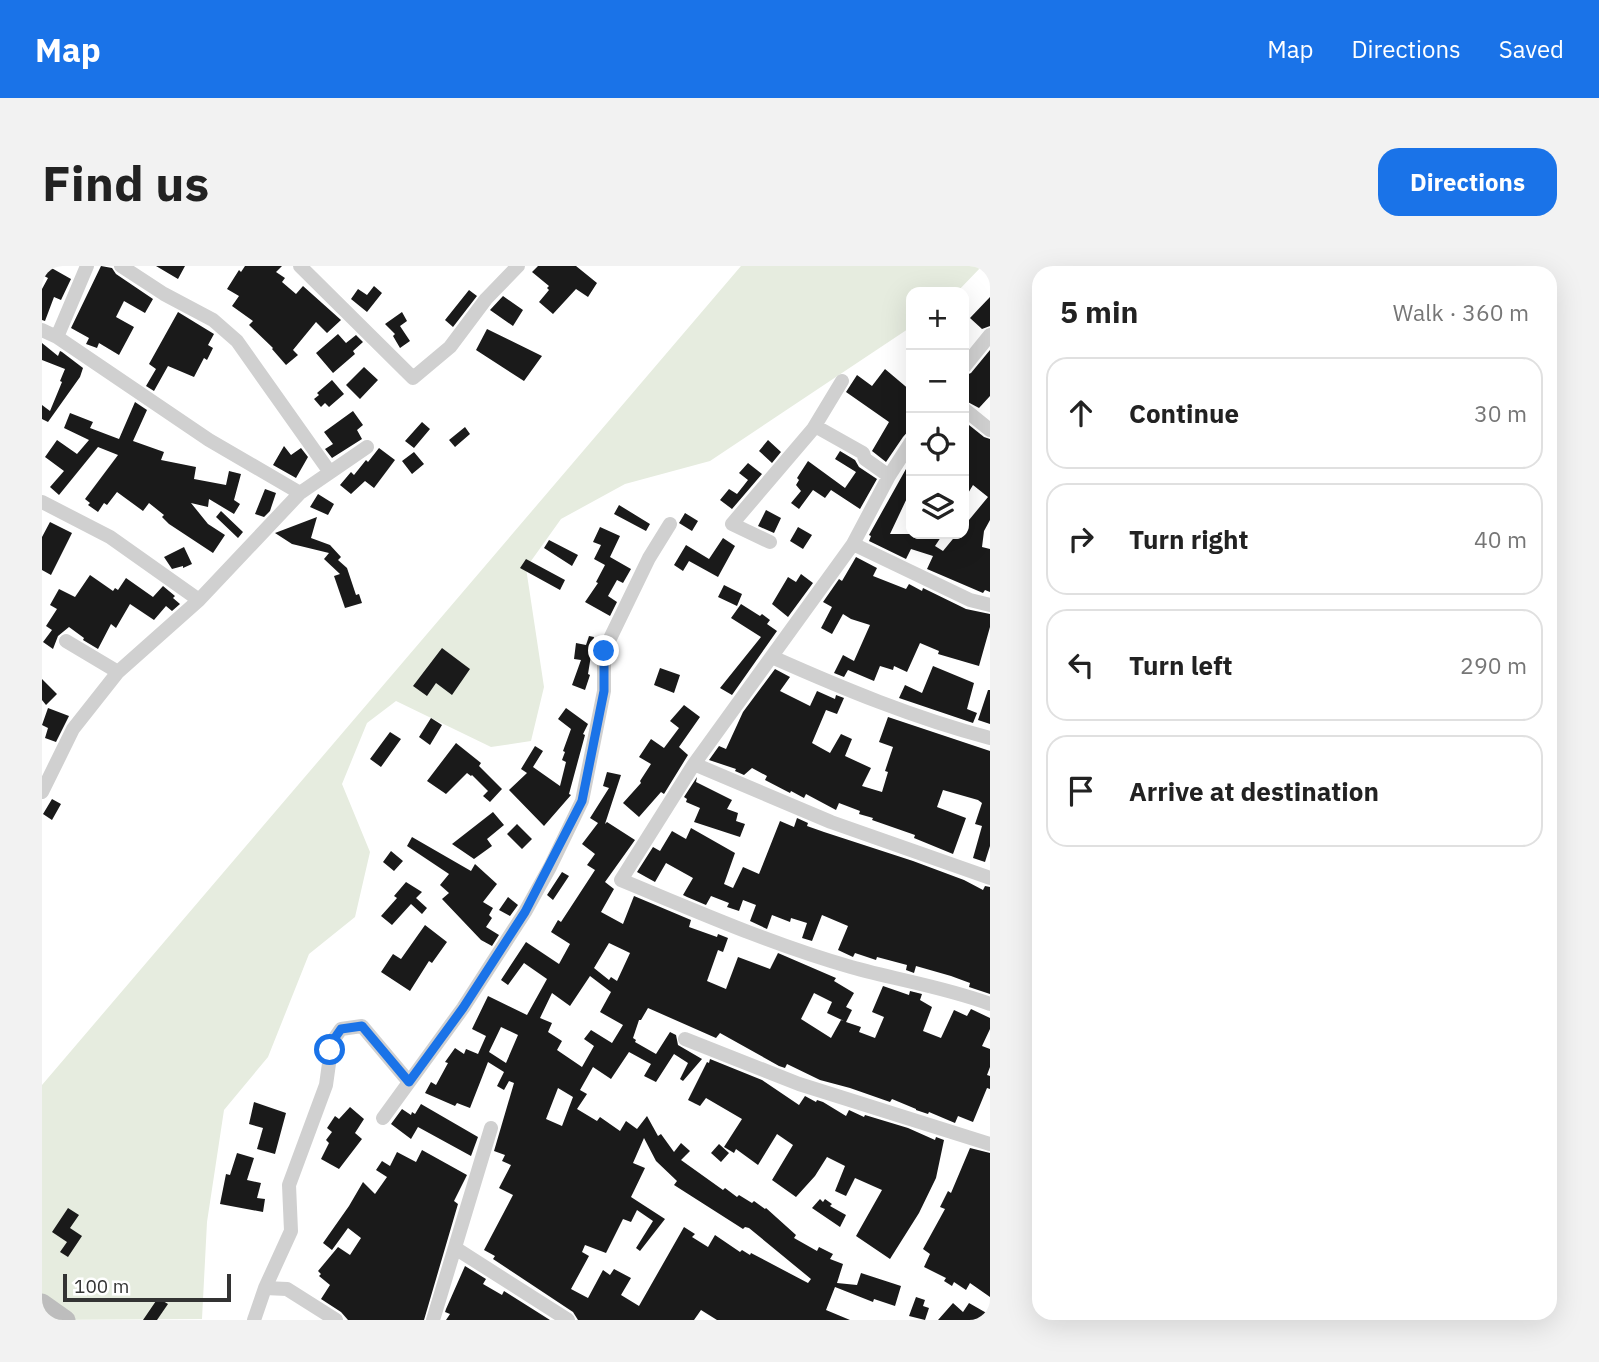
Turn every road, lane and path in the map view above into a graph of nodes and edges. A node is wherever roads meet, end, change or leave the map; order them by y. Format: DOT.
graph roads {
  1 [pos="87,266"];
  2 [pos="121,266"];
  3 [pos="300,266"];
  4 [pos="518,266"];
  5 [pos="42,330"];
  6 [pos="990,335"];
  7 [pos="57,337"];
  8 [pos="969,361"];
  9 [pos="842,381"];
  10 [pos="969,413"];
  11 [pos="815,426"];
  12 [pos="990,430"];
  13 [pos="367,447"];
  14 [pos="906,450"];
  15 [pos="329,471"];
  16 [pos="889,476"];
  17 [pos="300,493"];
  18 [pos="44,508"];
  19 [pos="670,524"];
  20 [pos="770,541"];
  21 [pos="853,544"];
  22 [pos="199,600"];
  23 [pos="990,605"];
  24 [pos="66,641"];
  25 [pos="772,657"];
  26 [pos="118,672"];
  27 [pos="990,738"];
  28 [pos="694,764"];
  29 [pos="42,792"];
  30 [pos="990,878"];
  31 [pos="990,1004"];
  32 [pos="685,1039"];
  33 [pos="409,1082"];
  34 [pos="383,1118"];
  35 [pos="491,1128"];
  36 [pos="990,1144"];
  37 [pos="455,1248"];
  38 [pos="265,1288"];
  39 [pos="45,1306"];
  40 [pos="66,1320"];
  41 [pos="254,1320"];
  42 [pos="336,1320"];
  43 [pos="433,1320"];
  44 [pos="568,1320"];
  1 -- 7 [label="street"];
  2 -- 15 [label="street"];
  3 -- 4 [label="street"];
  5 -- 7 [label="street"];
  6 -- 8 [label="street"];
  7 -- 17 [label="street"];
  9 -- 11 [label="street"];
  10 -- 12 [label="street"];
  11 -- 16 [label="street"];
  11 -- 20 [label="street"];
  13 -- 15 [label="street"];
  14 -- 16 [label="street"];
  15 -- 17 [label="street"];
  16 -- 21 [label="street"];
  17 -- 22 [label="street"];
  18 -- 22 [label="street"];
  19 -- 33 [label="street"];
  21 -- 23 [label="street"];
  21 -- 25 [label="street"];
  22 -- 26 [label="street"];
  24 -- 26 [label="street"];
  25 -- 27 [label="street"];
  25 -- 28 [label="street"];
  26 -- 29 [label="street"];
  28 -- 30 [label="street"];
  28 -- 31 [label="street"];
  32 -- 36 [label="street"];
  33 -- 34 [label="street"];
  33 -- 38 [label="street"];
  35 -- 37 [label="street"];
  37 -- 43 [label="street"];
  37 -- 44 [label="street"];
  38 -- 41 [label="street"];
  38 -- 42 [label="street"];
  39 -- 40 [label="street"];
}
